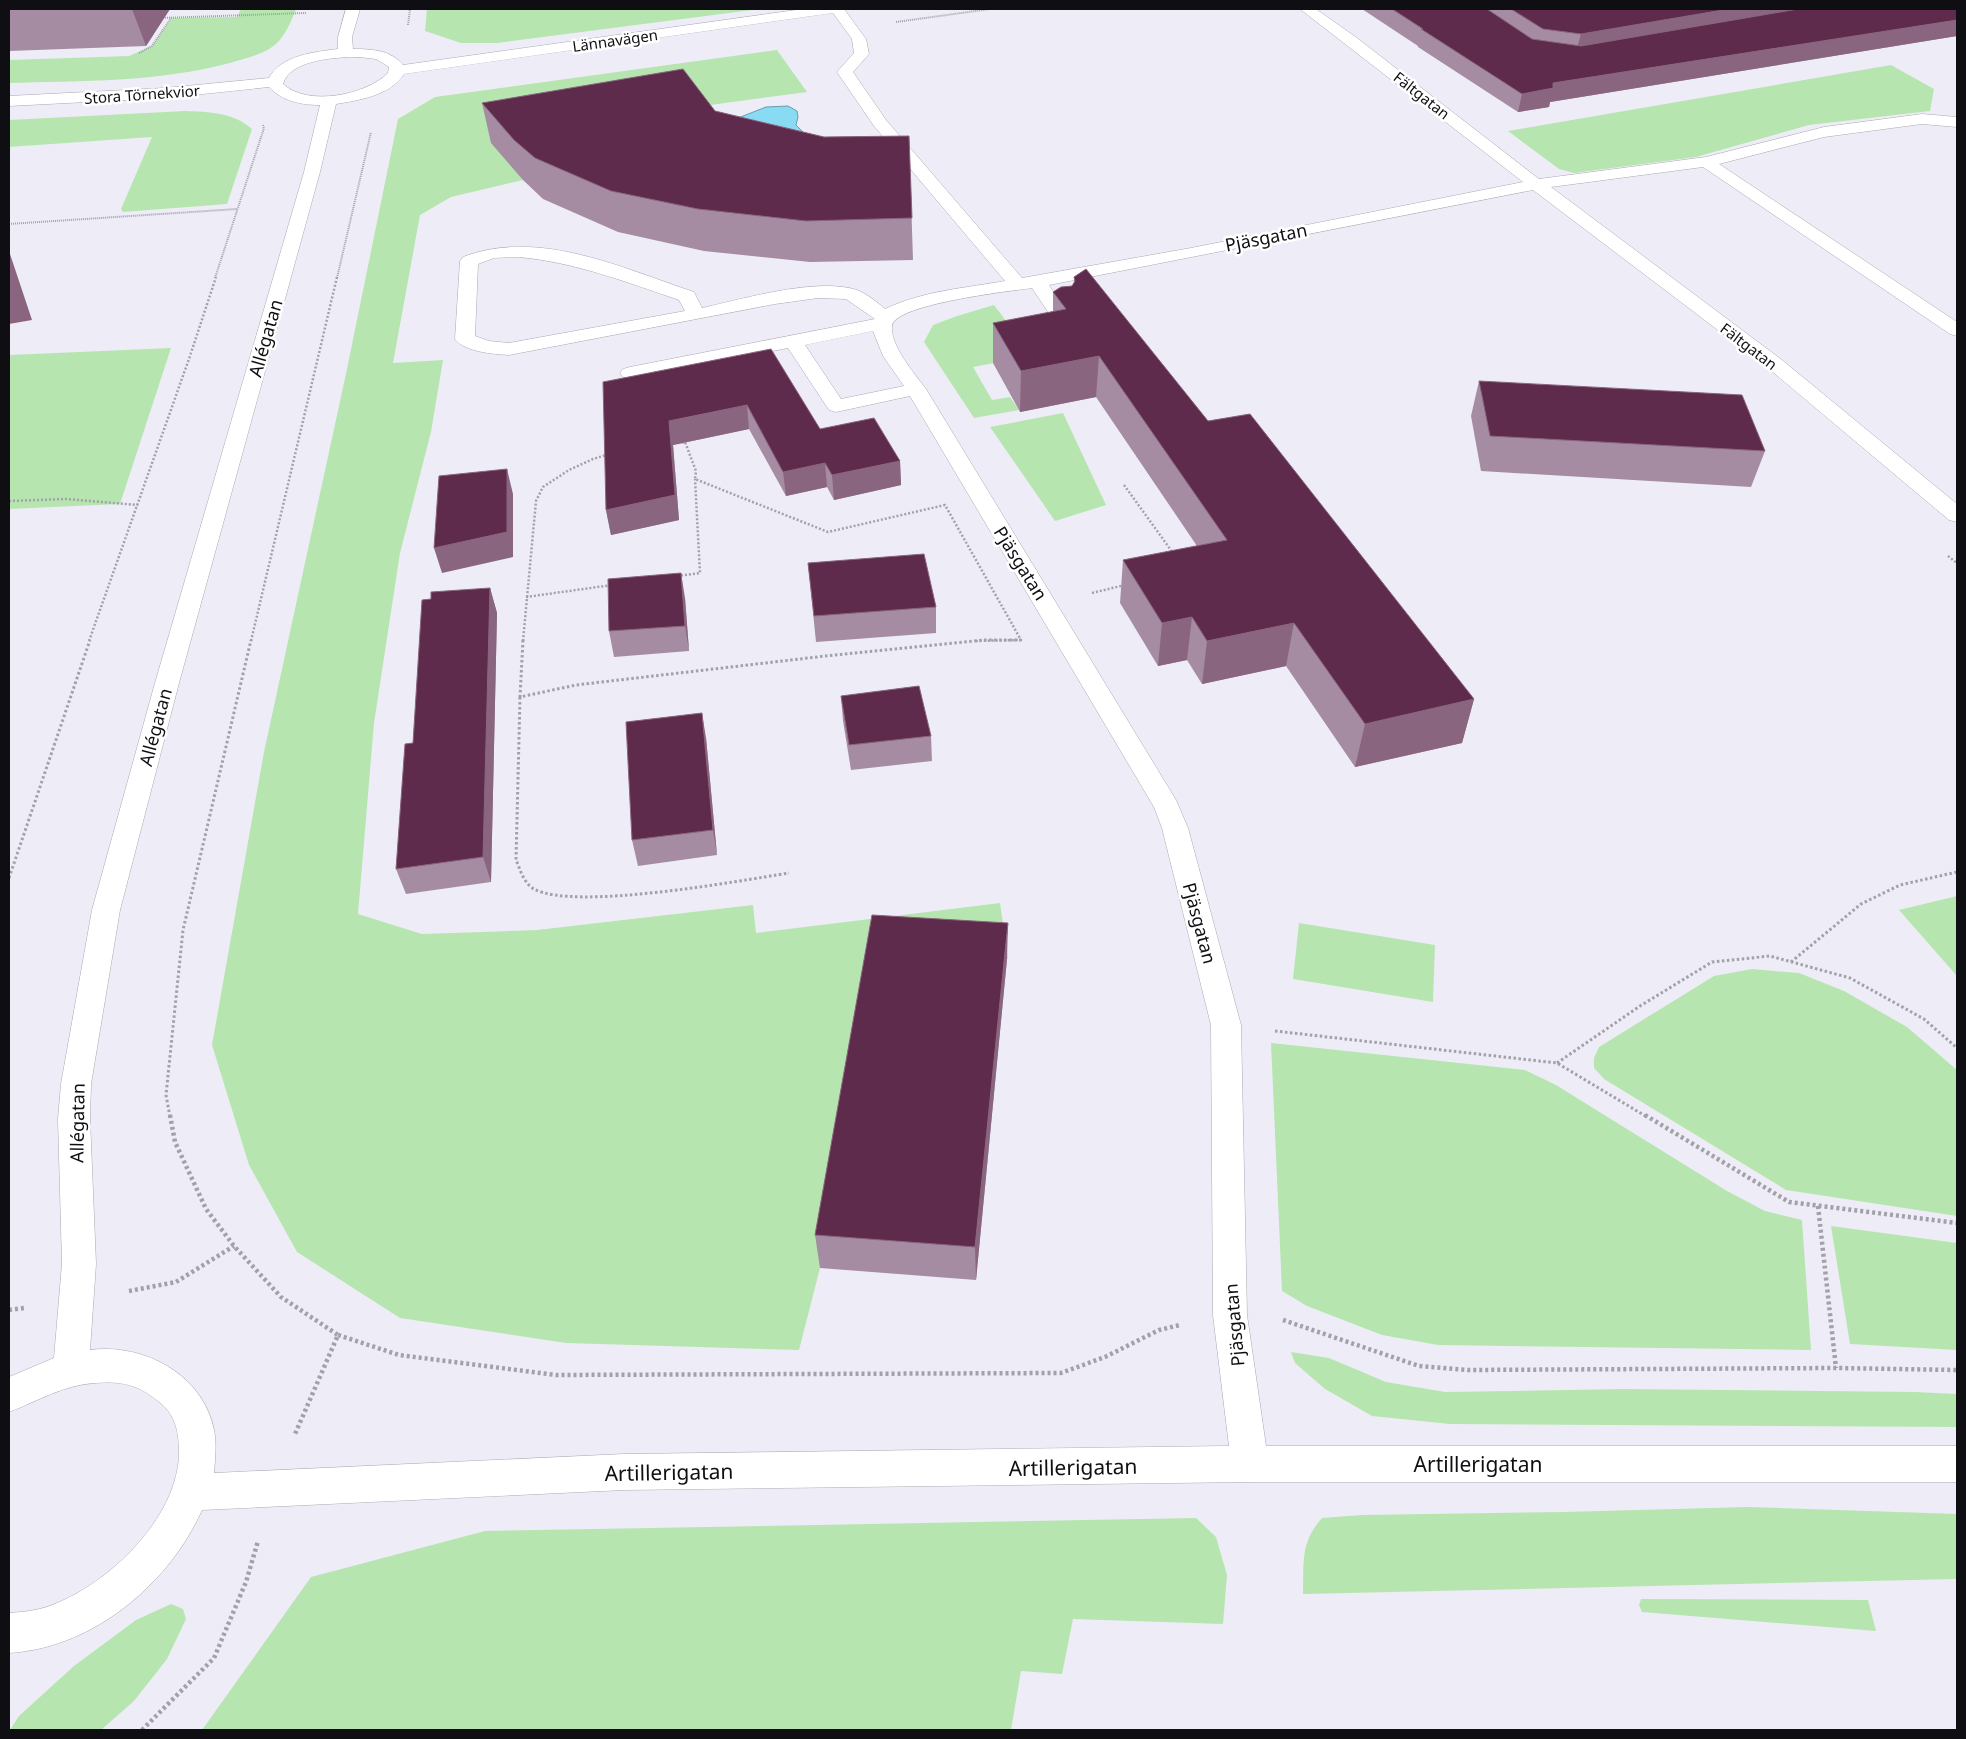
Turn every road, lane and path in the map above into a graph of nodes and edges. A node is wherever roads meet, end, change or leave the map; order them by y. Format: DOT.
graph roads {
  1 [pos="352,9"];
  2 [pos="832,9"];
  3 [pos="837,9"];
  4 [pos="990,9"];
  5 [pos="1307,9"];
  6 [pos="306,13"];
  7 [pos="152,18"];
  8 [pos="172,18"];
  9 [pos="850,29"];
  10 [pos="346,52"];
  11 [pos="136,54"];
  12 [pos="397,70"];
  13 [pos="275,82"];
  14 [pos="330,100"];
  15 [pos="9,101"];
  16 [pos="1957,122"];
  17 [pos="262,123"];
  18 [pos="373,124"];
  19 [pos="1706,162"];
  20 [pos="1536,184"];
  21 [pos="238,209"];
  22 [pos="9,224"];
  23 [pos="1027,283"];
  24 [pos="696,315"];
  25 [pos="1063,320"];
  26 [pos="884,321"];
  27 [pos="1957,330"];
  28 [pos="792,340"];
  29 [pos="630,373"];
  30 [pos="916,389"];
  31 [pos="695,479"];
  32 [pos="1124,485"];
  33 [pos="9,501"];
  34 [pos="945,505"];
  35 [pos="138,506"];
  36 [pos="1957,515"];
  37 [pos="1174,554"];
  38 [pos="671,577"];
  39 [pos="1130,584"];
  40 [pos="613,585"];
  41 [pos="526,597"];
  42 [pos="1045,603"];
  43 [pos="1021,640"];
  44 [pos="520,697"];
  45 [pos="1957,872"];
  46 [pos="789,873"];
  47 [pos="9,878"];
  48 [pos="1791,962"];
  49 [pos="1226,1025"];
  50 [pos="1957,1048"];
  51 [pos="1557,1063"];
  52 [pos="1818,1206"];
  53 [pos="1957,1223"];
  54 [pos="1230,1315"];
  55 [pos="338,1335"];
  56 [pos="1836,1368"];
  57 [pos="71,1369"];
  58 [pos="1957,1370"];
  59 [pos="9,1395"];
  60 [pos="1250,1464"];
  61 [pos="1957,1464"];
  62 [pos="272,1487"];
  63 [pos="190,1492"];
  64 [pos="9,1633"];
  65 [pos="142,1730"];
  1 -- 10 [label="street"];
  2 -- 12 [label="street, Lännavägen"];
  3 -- 9 [label="street"];
  4 -- 9 [label="path"];
  5 -- 20 [label="street, Fältgatan"];
  6 -- 8 [label="path"];
  7 -- 8 [label="path"];
  8 -- 11 [label="path"];
  9 -- 23 [label="street"];
  10 -- 12 [label="street"];
  10 -- 13 [label="street"];
  12 -- 14 [label="street"];
  13 -- 14 [label="street"];
  13 -- 15 [label="street, Stora Törnekvior"];
  14 -- 57 [label="street, Allégatan"];
  16 -- 19 [label="street"];
  17 -- 21 [label="path"];
  18 -- 55 [label="path"];
  19 -- 20 [label="street"];
  19 -- 27 [label="street"];
  20 -- 23 [label="street, Pjäsgatan"];
  20 -- 36 [label="street, Fältgatan"];
  21 -- 22 [label="path"];
  21 -- 35 [label="path"];
  23 -- 25 [label="street"];
  23 -- 26 [label="street, Pjäsgatan"];
  24 -- 24 [label="street"];
  24 -- 26 [label="street"];
  26 -- 28 [label="street"];
  26 -- 30 [label="street, Pjäsgatan"];
  28 -- 29 [label="street"];
  28 -- 30 [label="street"];
  30 -- 42 [label="street, Pjäsgatan"];
  31 -- 34 [label="path"];
  31 -- 38 [label="path"];
  31 -- 41 [label="path"];
  32 -- 37 [label="path"];
  33 -- 35 [label="path"];
  35 -- 47 [label="path"];
  39 -- 42 [label="path"];
  40 -- 41 [label="path"];
  41 -- 44 [label="path"];
  42 -- 49 [label="street, Pjäsgatan"];
  43 -- 44 [label="path"];
  44 -- 46 [label="path"];
  45 -- 48 [label="path"];
  48 -- 50 [label="path"];
  48 -- 51 [label="path"];
  49 -- 51 [label="path"];
  49 -- 54 [label="street, Pjäsgatan"];
  51 -- 52 [label="path"];
  52 -- 53 [label="path"];
  52 -- 56 [label="path"];
  54 -- 55 [label="path"];
  54 -- 56 [label="path"];
  54 -- 60 [label="street, Pjäsgatan"];
  55 -- 62 [label="path"];
  56 -- 58 [label="path"];
  57 -- 59 [label="street"];
  57 -- 63 [label="street"];
  60 -- 61 [label="street, Artillerigatan"];
  60 -- 62 [label="street, Artillerigatan"];
  62 -- 63 [label="street, Artillerigatan"];
  62 -- 65 [label="path"];
  63 -- 64 [label="street"];
}
